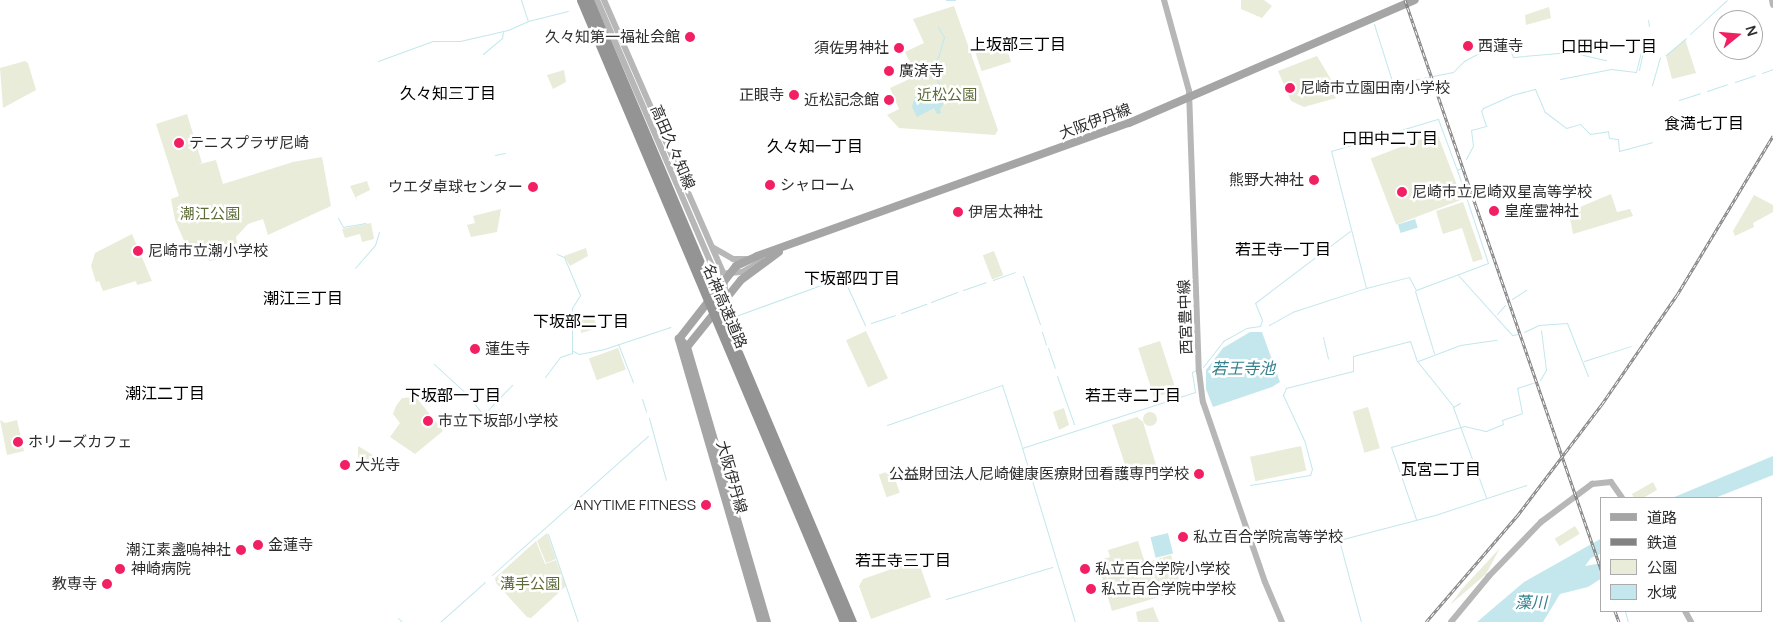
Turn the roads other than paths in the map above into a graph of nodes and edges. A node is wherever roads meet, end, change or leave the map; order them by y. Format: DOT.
graph roads {
  1 [pos="581,0"];
  2 [pos="589,0"];
  3 [pos="597,0"];
  4 [pos="604,0"];
  5 [pos="1164,0"];
  6 [pos="1402,0"];
  7 [pos="1415,0"];
  8 [pos="1772,0"];
  9 [pos="1773,5"];
  10 [pos="1391,8"];
  11 [pos="1190,96"];
  12 [pos="706,237"];
  13 [pos="801,242"];
  14 [pos="770,257"];
  15 [pos="750,258"];
  16 [pos="709,260"];
  17 [pos="726,274"];
  18 [pos="726,296"];
  19 [pos="706,302"];
  20 [pos="679,339"];
  21 [pos="687,347"];
  22 [pos="1621,497"];
  23 [pos="761,622"];
  24 [pos="767,622"];
  25 [pos="844,622"];
  26 [pos="852,622"];
  27 [pos="1282,622"];
  28 [pos="1452,622"];
  1 -- 25 [label="highway, 名神高速道路, bridge"];
  2 -- 26 [label="highway, 名神高速道路, bridge"];
  3 -- 16 [label="main road, 高田久々知線"];
  4 -- 12 [label="main road, 高田久々知線"];
  5 -- 11 [label="main road, 西宮豊中線"];
  6 -- 10 [label="main road, 大阪伊丹線"];
  7 -- 10 [label="main road, 大阪伊丹線"];
  8 -- 9 [label="main road"];
  10 -- 11 [label="main road, 大阪伊丹線"];
  11 -- 13 [label="main road, 大阪伊丹線"];
  11 -- 27 [label="main road, 西宮豊中線"];
  12 -- 15 [label="main road"];
  12 -- 17 [label="main road, 高田久々知線"];
  13 -- 14 [label="main road, 大阪伊丹線"];
  13 -- 15 [label="main road, 大阪伊丹線"];
  14 -- 17 [label="main road"];
  14 -- 18 [label="main road, 大阪伊丹線"];
  15 -- 17 [label="main road, 大阪伊丹線"];
  16 -- 17 [label="main road"];
  16 -- 19 [label="main road, 高田久々知線"];
  17 -- 18 [label="main road, 高田久々知線"];
  17 -- 19 [label="main road, 大阪伊丹線"];
  18 -- 21 [label="main road, 大阪伊丹線"];
  19 -- 20 [label="main road, 大阪伊丹線"];
  20 -- 21 [label="main road, 大阪伊丹線"];
  20 -- 23 [label="main road, 大阪伊丹線"];
  21 -- 24 [label="main road, 大阪伊丹線"];
  22 -- 28 [label="main road"];
}
